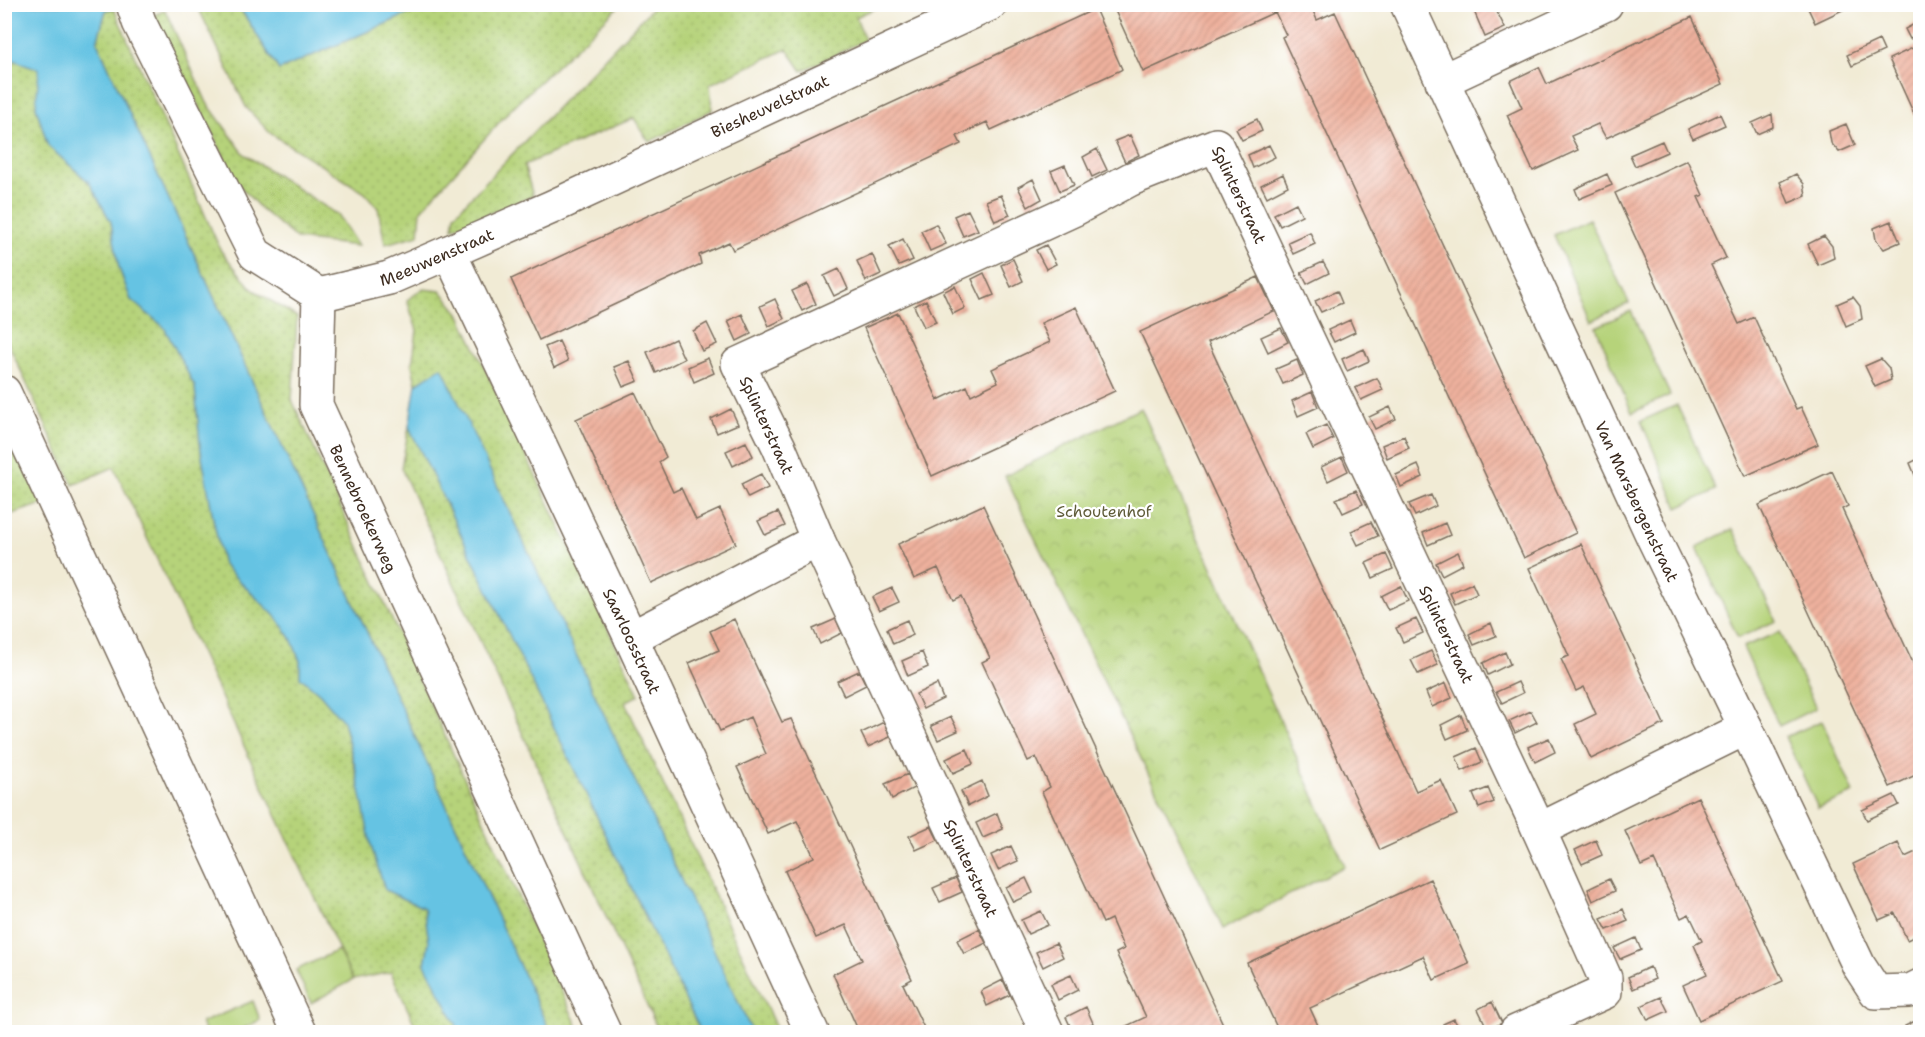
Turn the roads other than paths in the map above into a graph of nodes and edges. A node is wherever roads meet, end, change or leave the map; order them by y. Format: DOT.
graph roads {
  1 [pos="990,4"];
  2 [pos="1407,4"];
  3 [pos="1606,4"];
  4 [pos="136,13"];
  5 [pos="1442,81"];
  6 [pos="552,207"];
  7 [pos="449,252"];
  8 [pos="319,295"];
  9 [pos="4,392"];
  10 [pos="818,540"];
  11 [pos="631,638"];
  12 [pos="1746,728"];
  13 [pos="1539,830"];
  14 [pos="1920,986"];
  15 [pos="299,1032"];
  16 [pos="604,1032"];
  17 [pos="812,1032"];
  18 [pos="1047,1032"];
  19 [pos="1516,1032"];
  1 -- 6 [label="street, Biesheuvelstraat"];
  2 -- 5 [label="street, Van Marsbergenstraat"];
  3 -- 5 [label="street"];
  4 -- 8 [label="street"];
  5 -- 12 [label="street, Van Marsbergenstraat"];
  6 -- 7 [label="street, Meeuwenstraat"];
  7 -- 8 [label="street, Meeuwenstraat"];
  7 -- 11 [label="street, Saarloosstraat"];
  8 -- 16 [label="street, Bennebroekerweg"];
  9 -- 15 [label="street"];
  10 -- 11 [label="street"];
  10 -- 13 [label="street, Splinterstraat"];
  10 -- 18 [label="street, Splinterstraat"];
  11 -- 17 [label="street, Saarloosstraat"];
  12 -- 13 [label="street"];
  12 -- 14 [label="street, Van Marsbergenstraat"];
  13 -- 19 [label="street, Splinterstraat"];
}
